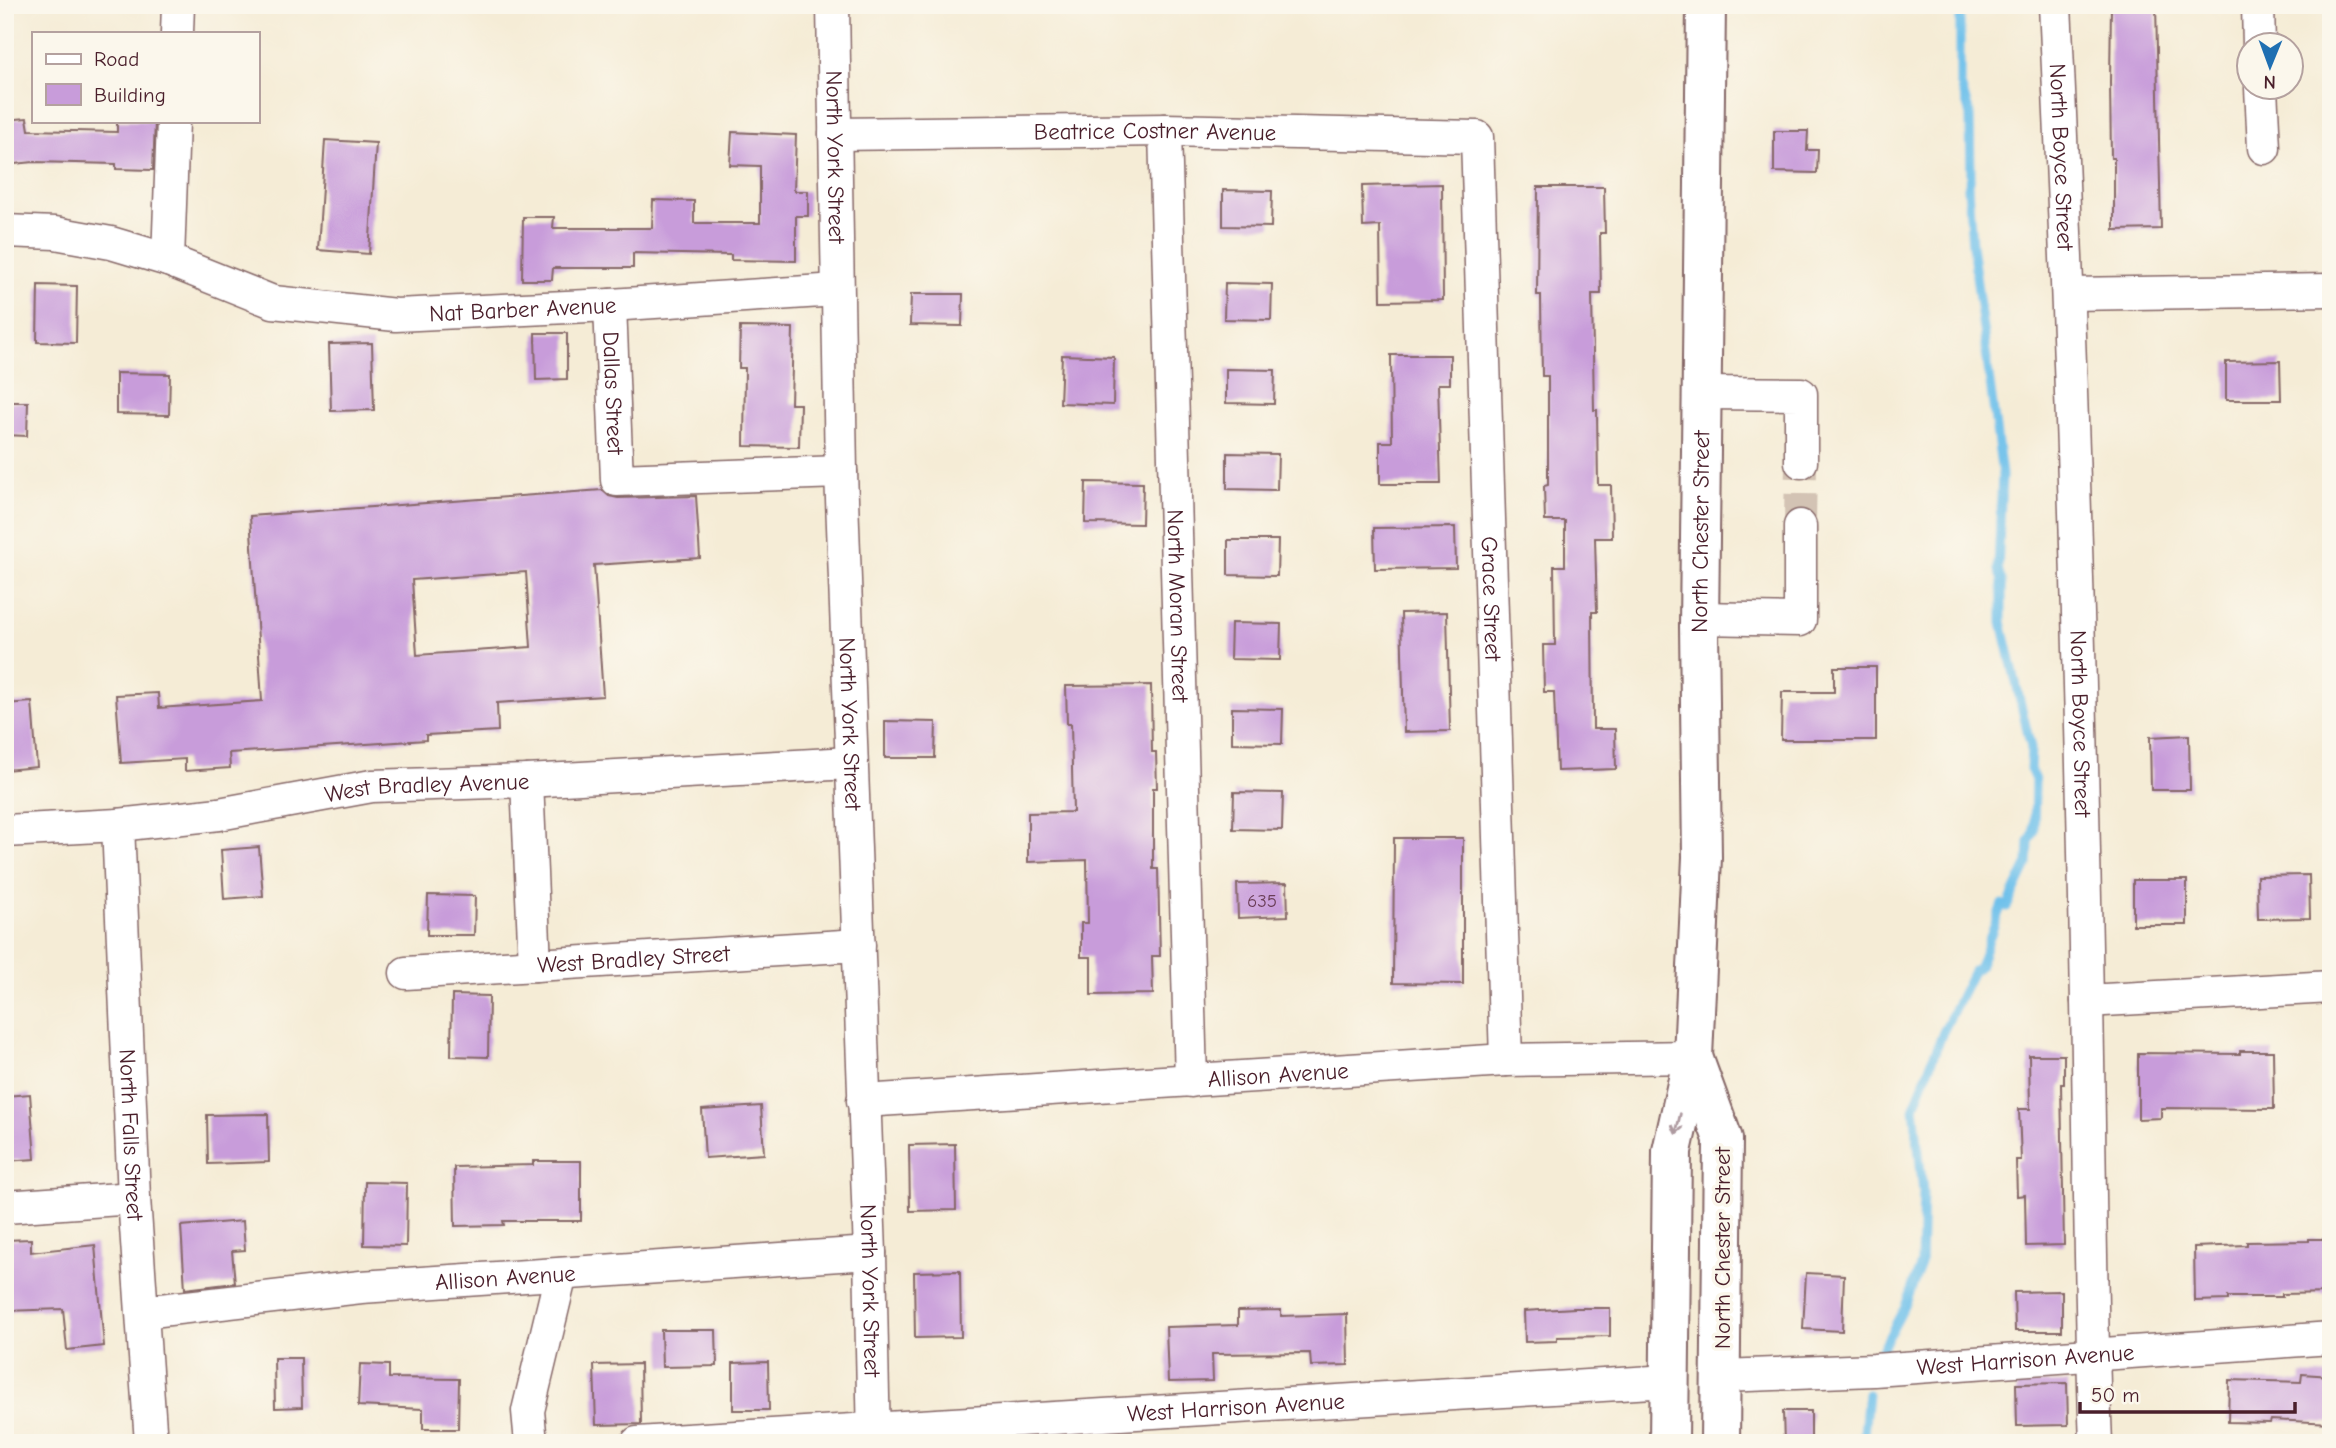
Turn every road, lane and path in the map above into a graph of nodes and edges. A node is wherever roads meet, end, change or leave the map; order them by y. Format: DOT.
graph roads {
  1 [pos="178,5"];
  2 [pos="833,5"];
  3 [pos="1706,5"];
  4 [pos="2054,5"];
  5 [pos="2258,5"];
  6 [pos="177,32"];
  7 [pos="2259,32"];
  8 [pos="2262,102"];
  9 [pos="173,122"];
  10 [pos="1165,130"];
  11 [pos="835,134"];
  12 [pos="1477,137"];
  13 [pos="2264,148"];
  14 [pos="5,231"];
  15 [pos="168,260"];
  16 [pos="837,290"];
  17 [pos="2331,290"];
  18 [pos="2069,294"];
  19 [pos="610,305"];
  20 [pos="1702,393"];
  21 [pos="1801,462"];
  22 [pos="841,472"];
  23 [pos="1800,526"];
  24 [pos="1700,618"];
  25 [pos="850,763"];
  26 [pos="527,781"];
  27 [pos="118,825"];
  28 [pos="5,831"];
  29 [pos="859,945"];
  30 [pos="535,965"];
  31 [pos="406,973"];
  32 [pos="2331,987"];
  33 [pos="2087,1001"];
  34 [pos="1693,1057"];
  35 [pos="1506,1060"];
  36 [pos="1191,1081"];
  37 [pos="863,1101"];
  38 [pos="134,1198"];
  39 [pos="5,1207"];
  40 [pos="870,1253"];
  41 [pos="561,1275"];
  42 [pos="143,1312"];
  43 [pos="2331,1338"];
  44 [pos="2092,1353"];
  45 [pos="1722,1376"];
  46 [pos="1669,1381"];
  47 [pos="874,1435"];
  48 [pos="151,1443"];
  49 [pos="531,1443"];
  50 [pos="637,1443"];
  51 [pos="1669,1443"];
  52 [pos="1720,1443"];
  53 [pos="2096,1443"];
  1 -- 6 [label="street"];
  2 -- 11 [label="street, North York Street"];
  3 -- 20 [label="main road, North Chester Street"];
  4 -- 18 [label="street, North Boyce Street"];
  5 -- 7 [label="street"];
  8 -- 13 [label="street"];
  9 -- 15 [label="street"];
  10 -- 11 [label="street, Beatrice Costner Avenue"];
  10 -- 12 [label="street, Beatrice Costner Avenue"];
  10 -- 36 [label="street, North Moran Street"];
  11 -- 16 [label="street, North York Street"];
  12 -- 35 [label="street, Grace Street"];
  14 -- 15 [label="street"];
  15 -- 19 [label="street, Nat Barber Avenue"];
  16 -- 19 [label="street, Nat Barber Avenue"];
  16 -- 22 [label="street, North York Street"];
  17 -- 18 [label="street"];
  18 -- 33 [label="street, North Boyce Street"];
  19 -- 22 [label="street, Dallas Street"];
  20 -- 21 [label="street"];
  20 -- 24 [label="main road, North Chester Street"];
  22 -- 25 [label="street, North York Street"];
  23 -- 24 [label="street"];
  24 -- 34 [label="main road, North Chester Street"];
  25 -- 26 [label="street, West Bradley Avenue"];
  25 -- 29 [label="street, North York Street"];
  26 -- 27 [label="street, West Bradley Avenue"];
  26 -- 30 [label="street"];
  27 -- 28 [label="street, West Bradley Avenue"];
  27 -- 38 [label="street, North Falls Street"];
  29 -- 30 [label="street, West Bradley Street"];
  29 -- 37 [label="street, North York Street"];
  30 -- 31 [label="street, West Bradley Street"];
  32 -- 33 [label="street"];
  33 -- 44 [label="street, North Boyce Street"];
  34 -- 35 [label="street, Allison Avenue"];
  34 -- 45 [label="main road, North Chester Street"];
  34 -- 46 [label="main road, North Chester Street, one-way"];
  35 -- 36 [label="street, Allison Avenue"];
  36 -- 37 [label="street, Allison Avenue"];
  37 -- 40 [label="street, North York Street"];
  38 -- 39 [label="street"];
  38 -- 42 [label="street, North Falls Street"];
  40 -- 41 [label="street, Allison Avenue"];
  40 -- 47 [label="street, North York Street"];
  41 -- 42 [label="street, Allison Avenue"];
  41 -- 49 [label="street"];
  42 -- 48 [label="street, North Falls Street"];
  43 -- 44 [label="street, West Harrison Avenue"];
  44 -- 45 [label="street, West Harrison Avenue"];
  44 -- 53 [label="street, North Boyce Street"];
  45 -- 52 [label="main road, North Chester Street"];
  46 -- 47 [label="street, West Harrison Avenue"];
  46 -- 51 [label="main road, North Chester Street"];
  47 -- 50 [label="street, West Harrison Avenue"];
}
